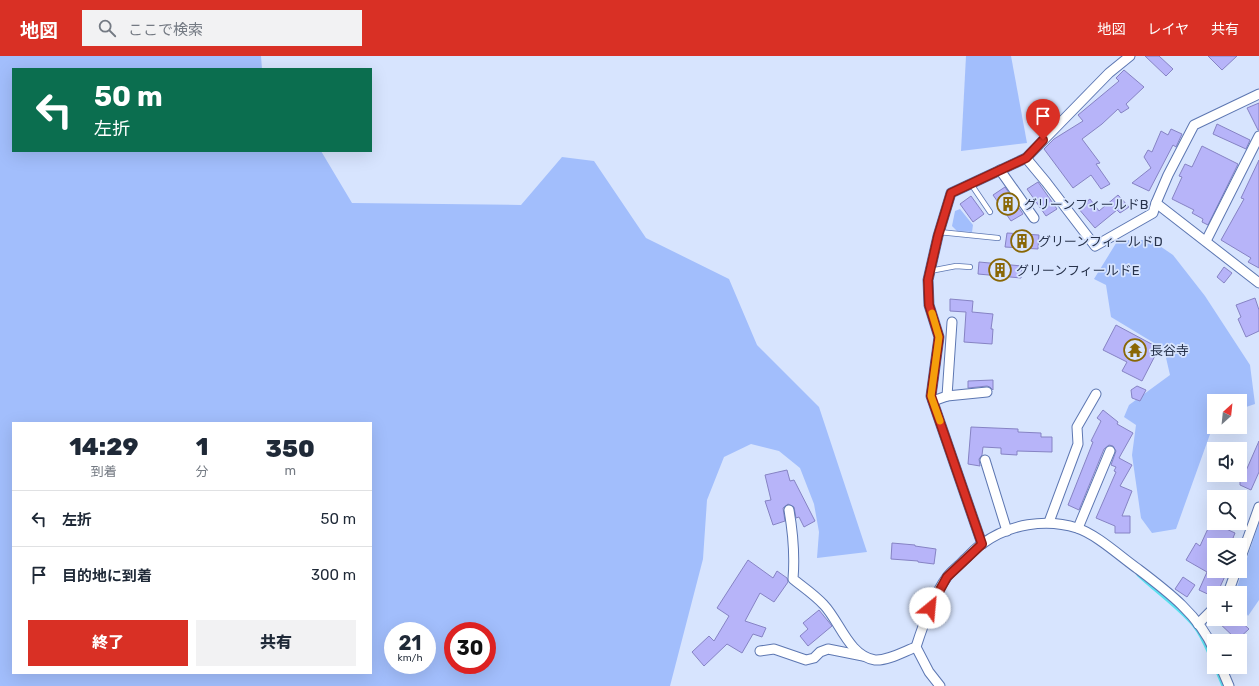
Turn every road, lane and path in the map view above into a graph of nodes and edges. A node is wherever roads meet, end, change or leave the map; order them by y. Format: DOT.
graph roads {
  1 [pos="1130,56"];
  2 [pos="1259,94"];
  3 [pos="1259,136"];
  4 [pos="1026,158"];
  5 [pos="1000,170"];
  6 [pos="971,183"];
  7 [pos="1156,203"];
  8 [pos="990,212"];
  9 [pos="1034,218"];
  10 [pos="939,232"];
  11 [pos="998,238"];
  12 [pos="1206,240"];
  13 [pos="970,267"];
  14 [pos="930,271"];
  15 [pos="1258,279"];
  16 [pos="1259,290"];
  17 [pos="952,322"];
  18 [pos="987,392"];
  19 [pos="1096,394"];
  20 [pos="947,396"];
  21 [pos="933,400"];
  22 [pos="1110,451"];
  23 [pos="985,460"];
  24 [pos="1259,507"];
  25 [pos="789,510"];
  26 [pos="1049,522"];
  27 [pos="1078,528"];
  28 [pos="1007,531"];
  29 [pos="1247,540"];
  30 [pos="982,544"];
  31 [pos="1207,615"];
  32 [pos="1198,624"];
  33 [pos="1207,639"];
  34 [pos="916,647"];
  35 [pos="760,651"];
  36 [pos="863,656"];
  37 [pos="1224,674"];
  38 [pos="940,686"];
  39 [pos="1228,686"];
  1 -- 4 [label="street"];
  2 -- 7 [label="street"];
  3 -- 12 [label="street"];
  4 -- 5 [label="street"];
  4 -- 7 [label="street"];
  5 -- 6 [label="street"];
  5 -- 9 [label="street"];
  6 -- 8 [label="lane"];
  6 -- 10 [label="street"];
  7 -- 12 [label="street"];
  10 -- 11 [label="lane"];
  10 -- 14 [label="street"];
  12 -- 15 [label="street"];
  13 -- 14 [label="lane"];
  14 -- 21 [label="street"];
  15 -- 16 [label="street"];
  17 -- 20 [label="street"];
  18 -- 20 [label="street"];
  19 -- 26 [label="street"];
  20 -- 21 [label="street"];
  21 -- 30 [label="street"];
  22 -- 27 [label="street"];
  23 -- 28 [label="street"];
  24 -- 29 [label="street"];
  25 -- 36 [label="street"];
  26 -- 27 [label="street"];
  26 -- 28 [label="street"];
  27 -- 32 [label="street"];
  28 -- 30 [label="street"];
  30 -- 34 [label="street"];
  31 -- 32 [label="street"];
  32 -- 33 [label="street"];
  34 -- 36 [label="street"];
  34 -- 38 [label="street"];
  35 -- 36 [label="street"];
  37 -- 39 [label="street"];
}
